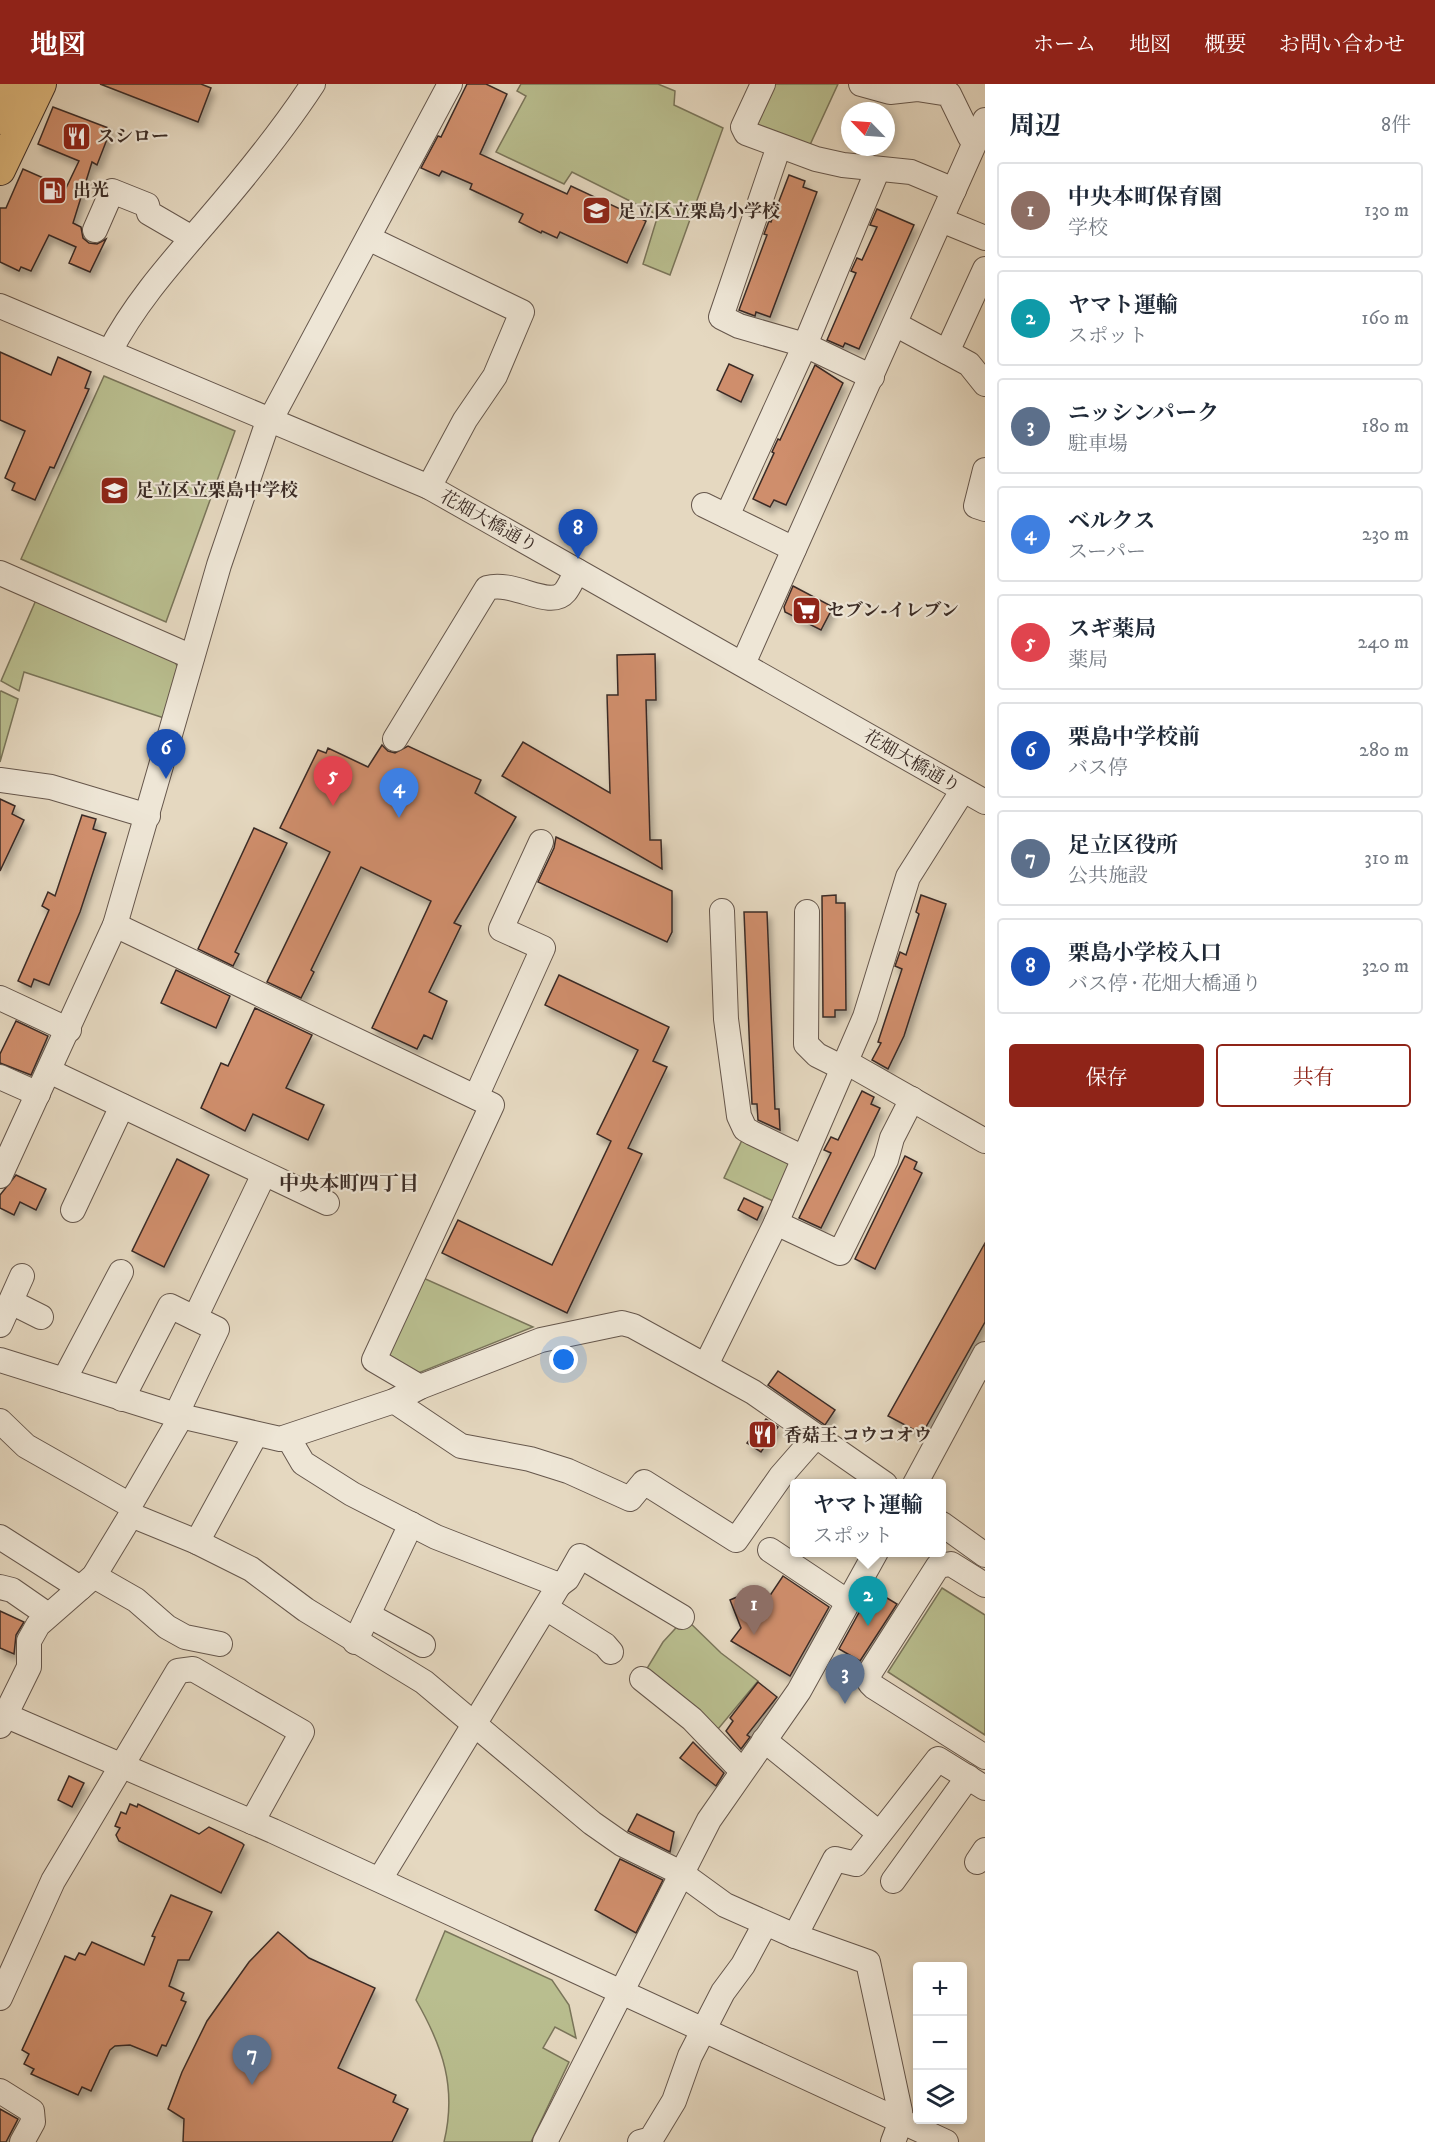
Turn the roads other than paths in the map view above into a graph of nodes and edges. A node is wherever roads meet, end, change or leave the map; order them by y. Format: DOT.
graph roads {
  1 [pos="16,84"];
  2 [pos="41,84"];
  3 [pos="313,84"];
  4 [pos="450,84"];
  5 [pos="763,84"];
  6 [pos="861,84"];
  7 [pos="0,119"];
  8 [pos="980,130"];
  9 [pos="779,146"];
  10 [pos="878,169"];
  11 [pos="0,170"];
  12 [pos="954,190"];
  13 [pos="941,220"];
  14 [pos="95,230"];
  15 [pos="192,238"];
  16 [pos="368,238"];
  17 [pos="985,238"];
  18 [pos="985,269"];
  19 [pos="0,306"];
  20 [pos="895,324"];
  21 [pos="805,345"];
  22 [pos="110,351"];
  23 [pos="947,352"];
  24 [pos="872,376"];
  25 [pos="985,384"];
  26 [pos="270,421"];
  27 [pos="985,470"];
  28 [pos="429,487"];
  29 [pos="704,505"];
  30 [pos="985,509"];
  31 [pos="727,516"];
  32 [pos="794,549"];
  33 [pos="577,571"];
  34 [pos="0,573"];
  35 [pos="192,657"];
  36 [pos="742,664"];
  37 [pos="395,739"];
  38 [pos="0,780"];
  39 [pos="963,790"];
  40 [pos="985,802"];
  41 [pos="148,816"];
  42 [pos="541,842"];
  43 [pos="722,911"];
  44 [pos="807,912"];
  45 [pos="115,926"];
  46 [pos="0,998"];
  47 [pos="69,1029"];
  48 [pos="845,1065"];
  49 [pos="49,1071"];
  50 [pos="0,1077"];
  51 [pos="38,1094"];
  52 [pos="476,1097"];
  53 [pos="912,1099"];
  54 [pos="122,1106"];
  55 [pos="985,1141"];
  56 [pos="804,1158"];
  57 [pos="264,1174"];
  58 [pos="0,1176"];
  59 [pos="327,1203"];
  60 [pos="73,1210"];
  61 [pos="776,1223"];
  62 [pos="121,1272"];
  63 [pos="22,1276"];
  64 [pos="11,1302"];
  65 [pos="41,1317"];
  66 [pos="195,1318"];
  67 [pos="0,1325"];
  68 [pos="985,1354"];
  69 [pos="0,1360"];
  70 [pos="706,1365"];
  71 [pos="64,1380"];
  72 [pos="420,1387"];
  73 [pos="122,1399"];
  74 [pos="394,1401"];
  75 [pos="176,1415"];
  76 [pos="0,1421"];
  77 [pos="256,1434"];
  78 [pos="816,1436"];
  79 [pos="289,1439"];
  80 [pos="878,1479"];
  81 [pos="918,1479"];
  82 [pos="131,1510"];
  83 [pos="411,1524"];
  84 [pos="946,1527"];
  85 [pos="0,1537"];
  86 [pos="197,1542"];
  87 [pos="770,1550"];
  88 [pos="985,1555"];
  89 [pos="873,1557"];
  90 [pos="87,1582"];
  91 [pos="559,1585"];
  92 [pos="985,1585"];
  93 [pos="0,1587"];
  94 [pos="848,1602"];
  95 [pos="546,1608"];
  96 [pos="48,1615"];
  97 [pos="368,1615"];
  98 [pos="681,1617"];
  99 [pos="355,1642"];
  100 [pos="220,1644"];
  101 [pos="423,1645"];
  102 [pos="611,1652"];
  103 [pos="642,1679"];
  104 [pos="2,1718"];
  105 [pos="472,1725"];
  106 [pos="764,1740"];
  107 [pos="985,1757"];
  108 [pos="122,1765"];
  109 [pos="742,1771"];
  110 [pos="976,1783"];
  111 [pos="252,1822"];
  112 [pos="874,1839"];
  113 [pos="681,1873"];
  114 [pos="380,1879"];
  115 [pos="765,1924"];
  116 [pos="795,1936"];
  117 [pos="622,1991"];
  118 [pos="0,1998"];
  119 [pos="704,2031"];
  120 [pos="0,2091"];
  121 [pos="897,2131"];
  122 [pos="22,2142"];
  123 [pos="544,2142"];
  124 [pos="640,2142"];
  125 [pos="946,2142"];
  1 -- 7 [label="main road"];
  2 -- 11 [label="main road"];
  3 -- 15 [label="street"];
  4 -- 16 [label="street"];
  5 -- 9 [label="street"];
  6 -- 8 [label="street"];
  8 -- 12 [label="street"];
  9 -- 10 [label="street"];
  9 -- 21 [label="street"];
  10 -- 12 [label="street"];
  10 -- 21 [label="street"];
  12 -- 13 [label="street"];
  13 -- 17 [label="street"];
  13 -- 20 [label="street"];
  14 -- 15 [label="street"];
  15 -- 22 [label="street"];
  16 -- 26 [label="street"];
  16 -- 28 [label="street"];
  18 -- 23 [label="street"];
  19 -- 22 [label="street, 花畑大橋通り"];
  20 -- 23 [label="street"];
  20 -- 24 [label="street"];
  21 -- 24 [label="street"];
  21 -- 31 [label="street"];
  22 -- 26 [label="street, 花畑大橋通り"];
  23 -- 25 [label="street"];
  24 -- 32 [label="street"];
  26 -- 28 [label="street, 花畑大橋通り"];
  26 -- 35 [label="street"];
  27 -- 30 [label="street"];
  28 -- 33 [label="street, 花畑大橋通り"];
  29 -- 31 [label="street"];
  31 -- 32 [label="street"];
  32 -- 36 [label="street"];
  33 -- 36 [label="street, 花畑大橋通り"];
  33 -- 37 [label="street"];
  34 -- 35 [label="street"];
  35 -- 41 [label="street"];
  36 -- 39 [label="street, 花畑大橋通り"];
  38 -- 41 [label="street"];
  39 -- 40 [label="street, 花畑大橋通り"];
  39 -- 48 [label="street"];
  41 -- 45 [label="street"];
  42 -- 52 [label="street"];
  43 -- 56 [label="street"];
  44 -- 48 [label="street"];
  45 -- 47 [label="street"];
  45 -- 52 [label="street"];
  46 -- 47 [label="street"];
  47 -- 49 [label="street"];
  48 -- 53 [label="street"];
  48 -- 56 [label="street"];
  49 -- 51 [label="street"];
  49 -- 54 [label="street"];
  50 -- 51 [label="street"];
  51 -- 58 [label="street"];
  52 -- 72 [label="street"];
  53 -- 55 [label="street"];
  53 -- 61 [label="street"];
  54 -- 57 [label="street"];
  54 -- 60 [label="street"];
  56 -- 61 [label="street"];
  57 -- 59 [label="street"];
  57 -- 66 [label="street"];
  61 -- 70 [label="street"];
  62 -- 71 [label="street"];
  63 -- 64 [label="street"];
  64 -- 65 [label="street"];
  64 -- 67 [label="street"];
  66 -- 73 [label="street"];
  66 -- 75 [label="street"];
  68 -- 81 [label="street"];
  69 -- 71 [label="street"];
  70 -- 72 [label="street"];
  70 -- 78 [label="street"];
  71 -- 73 [label="street"];
  72 -- 74 [label="street"];
  73 -- 75 [label="street"];
  74 -- 78 [label="street"];
  74 -- 79 [label="street"];
  75 -- 77 [label="street"];
  75 -- 82 [label="street"];
  76 -- 82 [label="street"];
  77 -- 79 [label="street"];
  77 -- 86 [label="street"];
  78 -- 80 [label="street"];
  79 -- 83 [label="street"];
  82 -- 86 [label="street"];
  82 -- 90 [label="street"];
  83 -- 91 [label="street"];
  83 -- 97 [label="street"];
  84 -- 88 [label="street"];
  85 -- 90 [label="street"];
  86 -- 99 [label="street"];
  87 -- 94 [label="street"];
  89 -- 94 [label="street"];
  90 -- 96 [label="street"];
  90 -- 100 [label="street"];
  91 -- 95 [label="street"];
  91 -- 98 [label="street"];
  92 -- 107 [label="street"];
  93 -- 96 [label="street"];
  94 -- 106 [label="street"];
  95 -- 102 [label="street"];
  95 -- 105 [label="street"];
  96 -- 104 [label="street"];
  97 -- 99 [label="street"];
  97 -- 101 [label="street"];
  99 -- 105 [label="street"];
  103 -- 109 [label="street"];
  104 -- 108 [label="street"];
  105 -- 113 [label="street"];
  105 -- 114 [label="street"];
  106 -- 109 [label="street"];
  106 -- 112 [label="street"];
  108 -- 111 [label="street"];
  108 -- 111 [label="street"];
  108 -- 118 [label="street"];
  109 -- 113 [label="street"];
  110 -- 112 [label="street"];
  110 -- 112 [label="street"];
  111 -- 114 [label="street"];
  112 -- 116 [label="street"];
  113 -- 115 [label="street"];
  113 -- 117 [label="street"];
  114 -- 117 [label="street"];
  115 -- 116 [label="street"];
  115 -- 119 [label="street"];
  116 -- 121 [label="street"];
  117 -- 119 [label="street"];
  117 -- 123 [label="street"];
  119 -- 121 [label="street"];
  119 -- 124 [label="street"];
  120 -- 122 [label="street"];
  121 -- 125 [label="street"];
}
